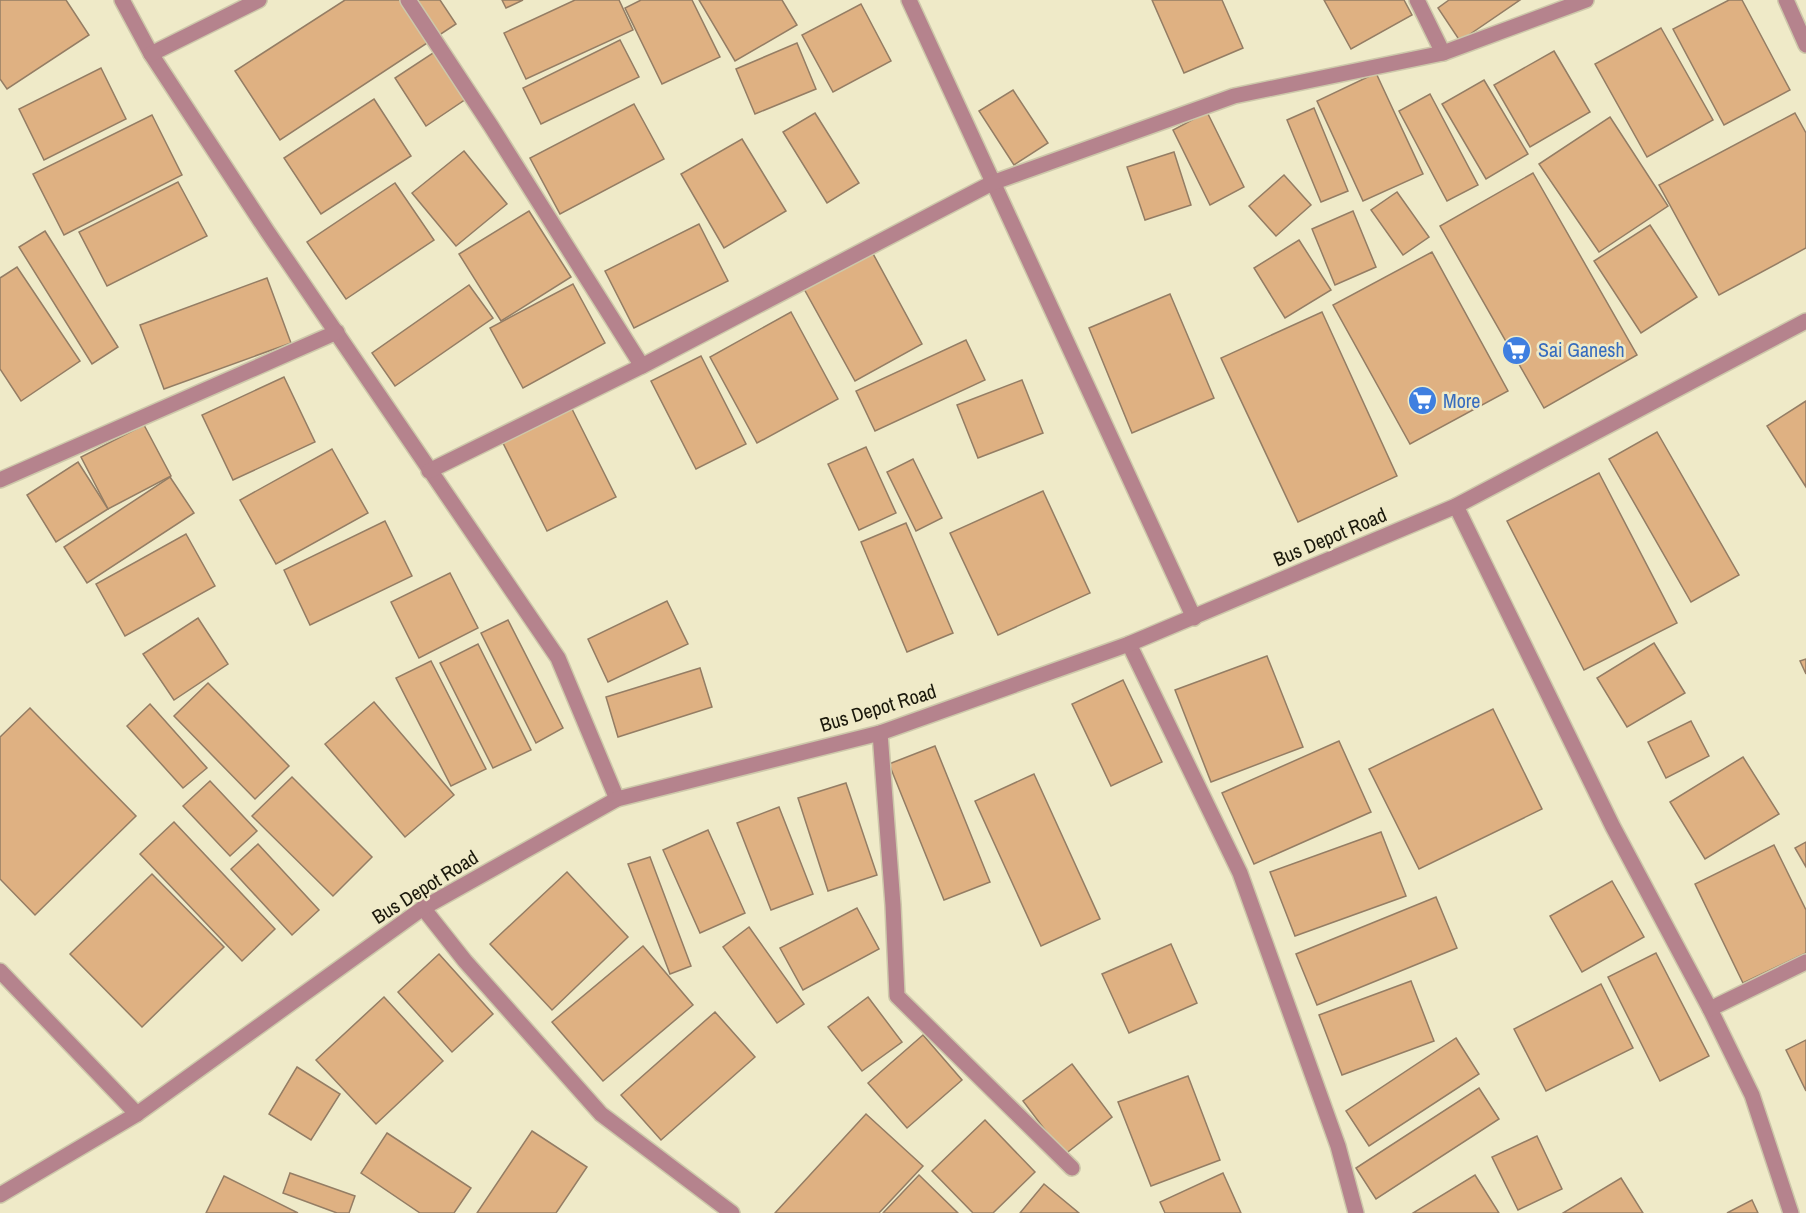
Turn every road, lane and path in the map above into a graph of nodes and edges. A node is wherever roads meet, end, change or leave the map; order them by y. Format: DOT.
graph roads {
  1 [pos="122,0"];
  2 [pos="259,0"];
  3 [pos="408,0"];
  4 [pos="909,0"];
  5 [pos="1417,0"];
  6 [pos="1586,0"];
  7 [pos="1786,0"];
  8 [pos="1806,45"];
  9 [pos="1443,53"];
  10 [pos="151,54"];
  11 [pos="992,183"];
  12 [pos="1806,321"];
  13 [pos="337,332"];
  14 [pos="642,366"];
  15 [pos="429,471"];
  16 [pos="0,480"];
  17 [pos="1455,506"];
  18 [pos="1194,618"];
  19 [pos="1129,644"];
  20 [pos="880,733"];
  21 [pos="617,799"];
  22 [pos="423,908"];
  23 [pos="1806,962"];
  24 [pos="0,971"];
  25 [pos="1710,1009"];
  26 [pos="137,1114"];
  27 [pos="1072,1168"];
  28 [pos="0,1195"];
  29 [pos="732,1213"];
  30 [pos="1356,1213"];
  31 [pos="1791,1213"];
  1 -- 10 [label="street"];
  2 -- 10 [label="street"];
  3 -- 14 [label="street"];
  4 -- 11 [label="street"];
  5 -- 9 [label="street"];
  6 -- 9 [label="street"];
  7 -- 8 [label="street"];
  9 -- 11 [label="street"];
  10 -- 13 [label="street"];
  11 -- 14 [label="street"];
  11 -- 18 [label="street"];
  12 -- 17 [label="street, Bus Depot Road"];
  13 -- 15 [label="street"];
  13 -- 16 [label="street"];
  14 -- 15 [label="street"];
  15 -- 21 [label="street"];
  17 -- 18 [label="street, Bus Depot Road"];
  17 -- 25 [label="street"];
  18 -- 19 [label="street, Bus Depot Road"];
  19 -- 20 [label="street, Bus Depot Road"];
  19 -- 30 [label="street"];
  20 -- 21 [label="street, Bus Depot Road"];
  20 -- 27 [label="street"];
  21 -- 22 [label="street, Bus Depot Road"];
  22 -- 26 [label="street, Bus Depot Road"];
  22 -- 29 [label="street"];
  23 -- 25 [label="street"];
  24 -- 26 [label="street"];
  25 -- 31 [label="street"];
  26 -- 28 [label="street, Bus Depot Road"];
}
